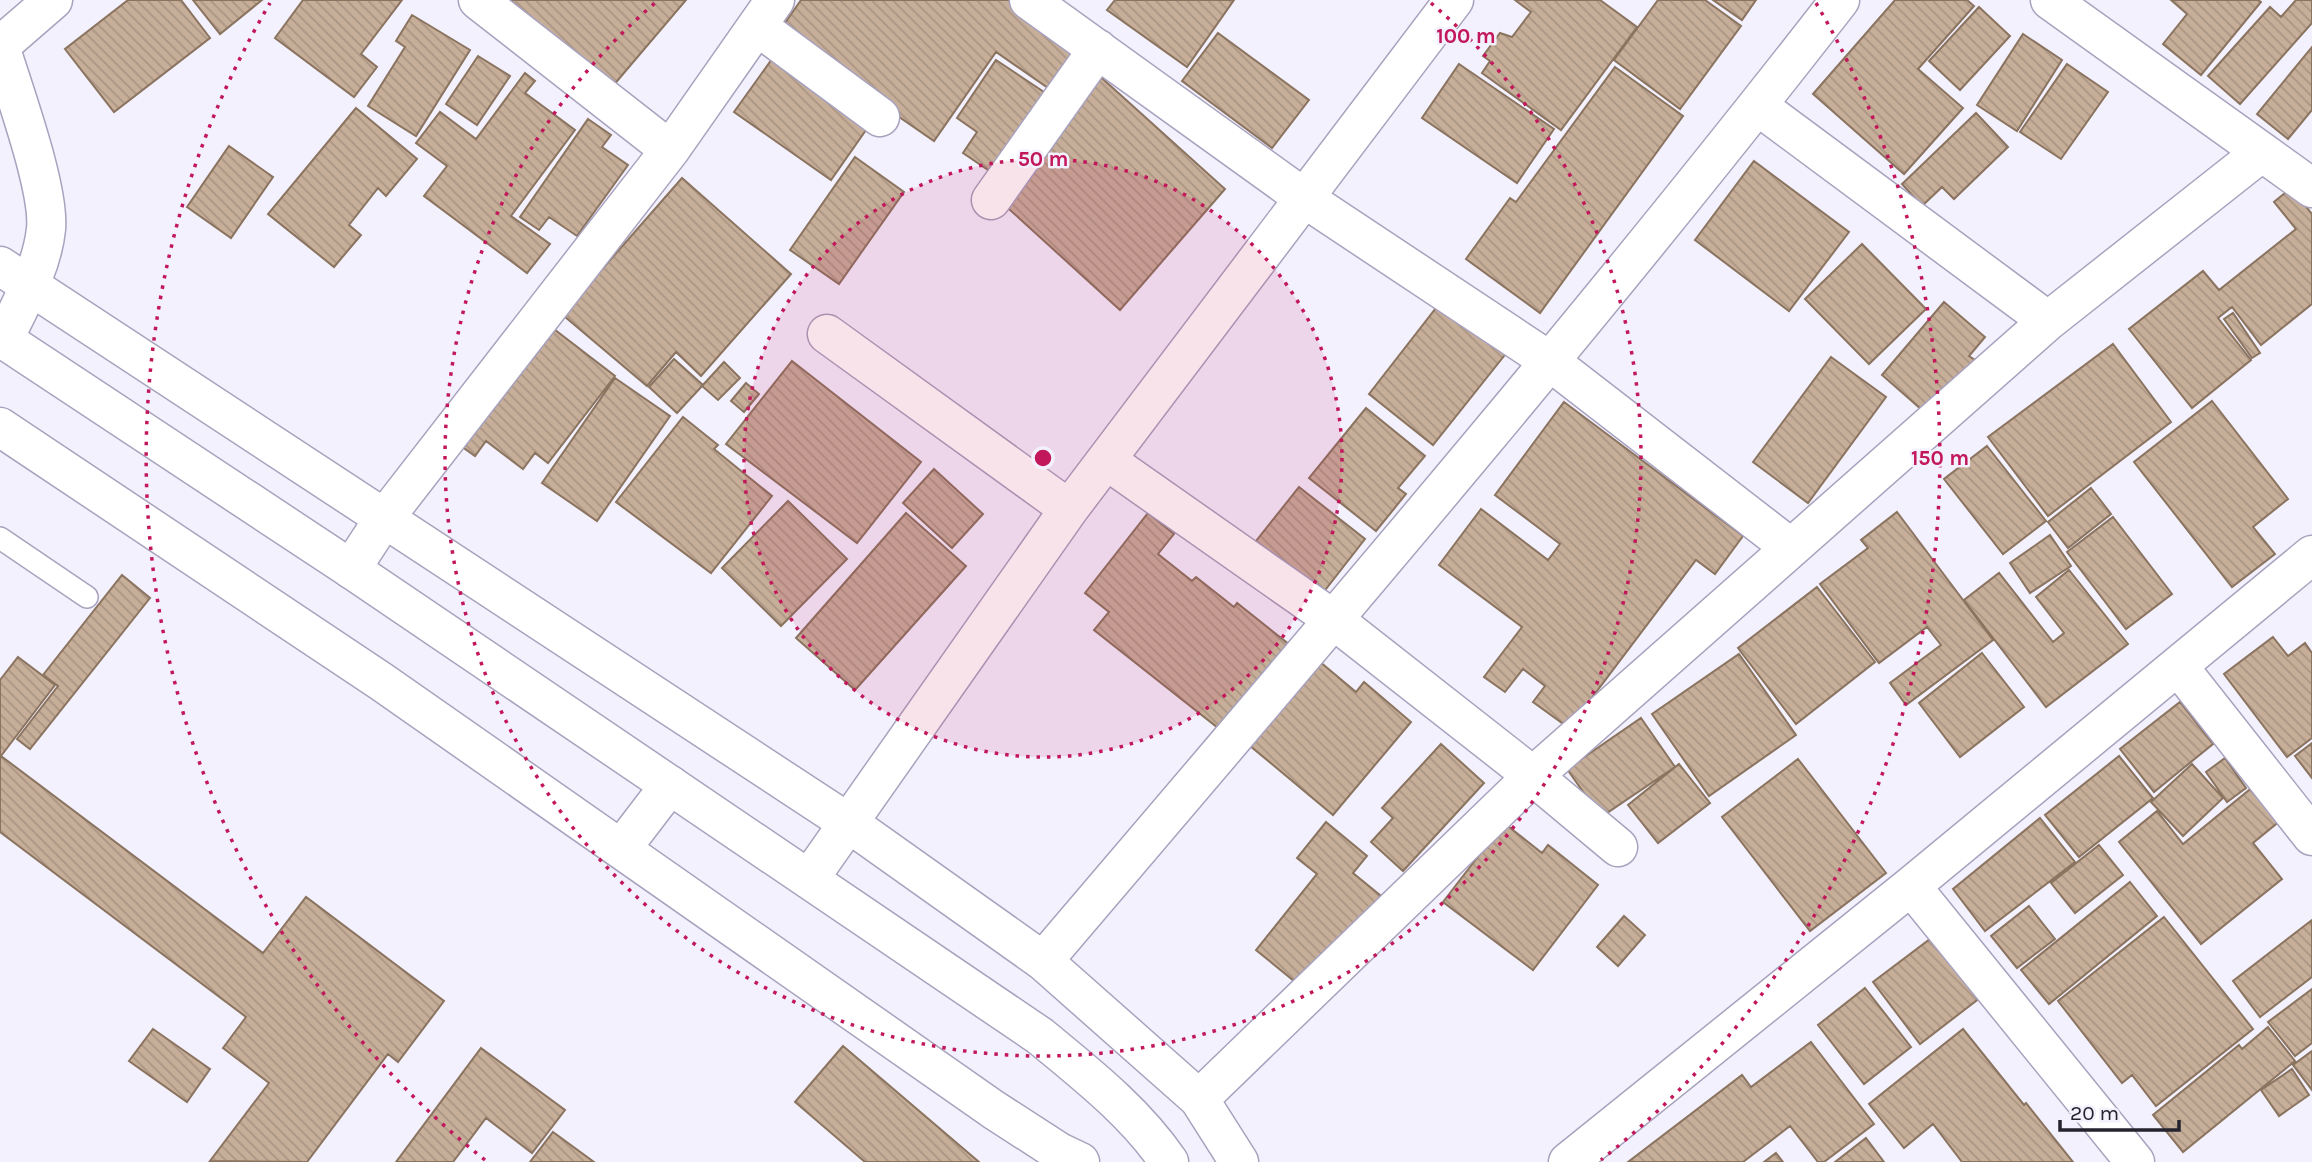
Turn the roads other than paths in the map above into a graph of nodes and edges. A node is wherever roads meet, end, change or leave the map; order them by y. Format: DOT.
graph roads {
  1 [pos="478,0"];
  2 [pos="1029,0"];
  3 [pos="1454,0"];
  4 [pos="1840,0"];
  5 [pos="2050,0"];
  6 [pos="37,5"];
  7 [pos="766,13"];
  8 [pos="0,46"];
  9 [pos="1098,49"];
  10 [pos="1758,106"];
  11 [pos="880,117"];
  12 [pos="670,150"];
  13 [pos="2262,152"];
  14 [pos="2312,188"];
  15 [pos="1304,198"];
  16 [pos="991,200"];
  17 [pos="14,276"];
  18 [pos="2048,321"];
  19 [pos="827,334"];
  20 [pos="2,338"];
  21 [pos="1548,360"];
  22 [pos="0,427"];
  23 [pos="1106,460"];
  24 [pos="1069,509"];
  25 [pos="383,520"];
  26 [pos="0,538"];
  27 [pos="1791,548"];
  28 [pos="2312,555"];
  29 [pos="351,569"];
  30 [pos="86,597"];
  31 [pos="1334,620"];
  32 [pos="2178,666"];
  33 [pos="1533,776"];
  34 [pos="670,785"];
  35 [pos="850,824"];
  36 [pos="2312,836"];
  37 [pos="1618,847"];
  38 [pos="621,849"];
  39 [pos="809,879"];
  40 [pos="1911,887"];
  41 [pos="1043,961"];
  42 [pos="1199,1099"];
  43 [pos="1080,1162"];
  44 [pos="1169,1162"];
  45 [pos="1239,1162"];
  46 [pos="1568,1162"];
  47 [pos="2135,1162"];
  1 -- 12 [label="street"];
  2 -- 9 [label="street"];
  3 -- 15 [label="street"];
  4 -- 10 [label="street"];
  5 -- 13 [label="street"];
  6 -- 8 [label="street"];
  7 -- 11 [label="street"];
  7 -- 12 [label="street"];
  8 -- 17 [label="street"];
  9 -- 15 [label="street"];
  9 -- 16 [label="street"];
  10 -- 18 [label="street"];
  10 -- 21 [label="street"];
  12 -- 25 [label="street"];
  13 -- 14 [label="street"];
  13 -- 18 [label="street"];
  15 -- 21 [label="street"];
  15 -- 23 [label="street"];
  17 -- 20 [label="street"];
  17 -- 25 [label="street"];
  18 -- 27 [label="street"];
  19 -- 24 [label="street"];
  20 -- 29 [label="street"];
  21 -- 27 [label="street"];
  21 -- 31 [label="street"];
  22 -- 38 [label="street"];
  23 -- 24 [label="street"];
  23 -- 31 [label="street"];
  24 -- 35 [label="street"];
  25 -- 29 [label="street"];
  25 -- 35 [label="street"];
  26 -- 30 [label="lane"];
  27 -- 33 [label="street"];
  28 -- 32 [label="street"];
  29 -- 34 [label="street"];
  31 -- 33 [label="street"];
  31 -- 41 [label="street"];
  32 -- 36 [label="street"];
  32 -- 40 [label="street"];
  33 -- 37 [label="street"];
  33 -- 42 [label="street"];
  34 -- 38 [label="street"];
  34 -- 39 [label="street"];
  35 -- 39 [label="street"];
  35 -- 41 [label="street"];
  38 -- 43 [label="street"];
  39 -- 44 [label="street"];
  40 -- 46 [label="street"];
  40 -- 47 [label="street"];
  41 -- 42 [label="street"];
  42 -- 45 [label="street"];
}
